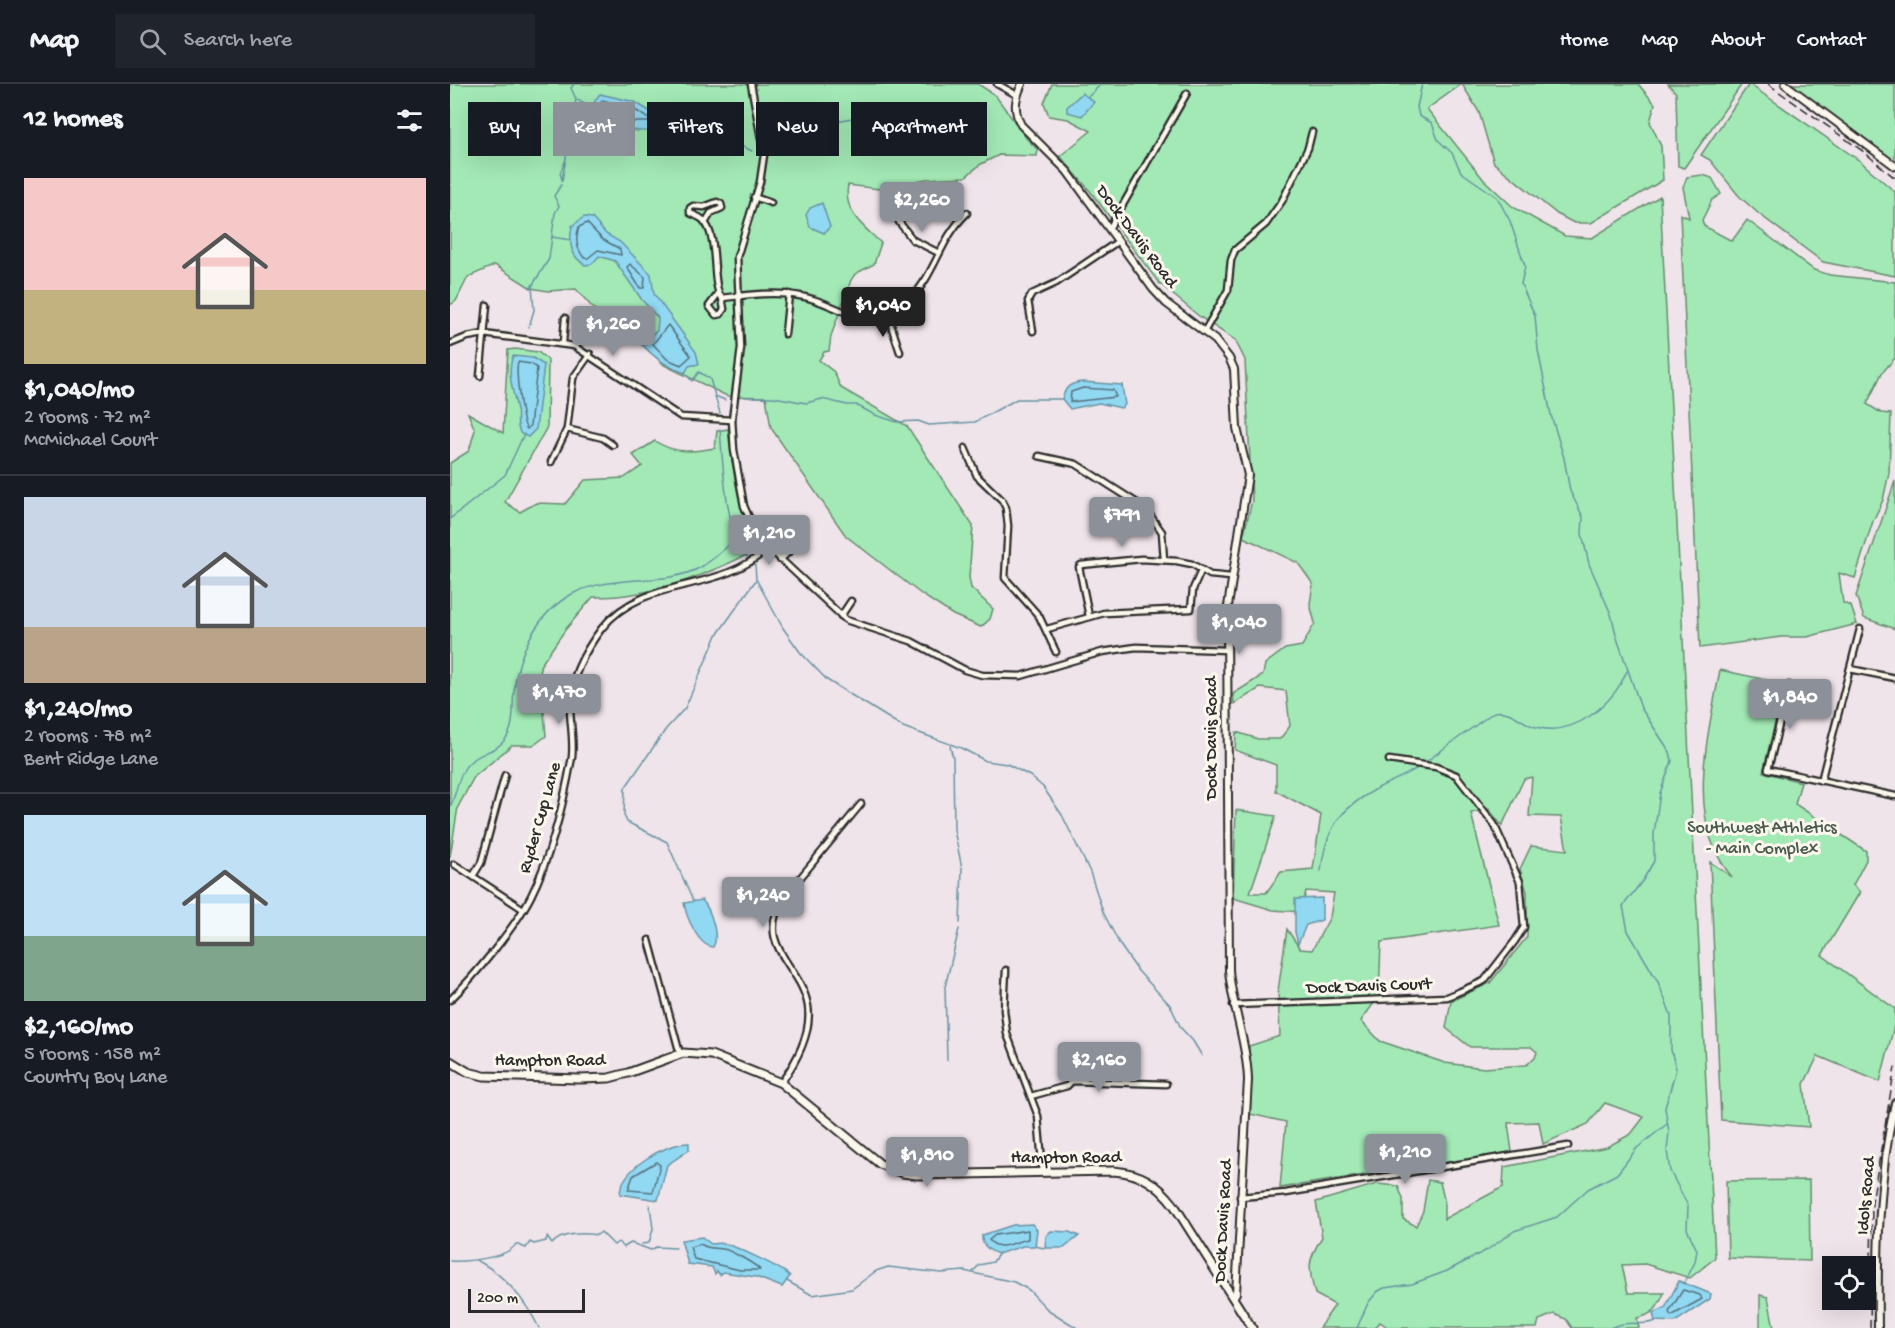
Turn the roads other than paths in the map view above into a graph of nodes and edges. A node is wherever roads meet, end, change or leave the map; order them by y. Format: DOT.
graph roads {
  1 [pos="751,84"];
  2 [pos="997,84"];
  3 [pos="1022,84"];
  4 [pos="1785,84"];
  5 [pos="1187,93"];
  6 [pos="1017,95"];
  7 [pos="1312,132"];
  8 [pos="1895,166"];
  9 [pos="754,197"];
  10 [pos="771,203"];
  11 [pos="967,213"];
  12 [pos="899,222"];
  13 [pos="705,223"];
  14 [pos="1109,229"];
  15 [pos="1118,242"];
  16 [pos="939,253"];
  17 [pos="789,294"];
  18 [pos="737,296"];
  19 [pos="487,305"];
  20 [pos="888,316"];
  21 [pos="565,318"];
  22 [pos="1033,331"];
  23 [pos="1204,332"];
  24 [pos="484,334"];
  25 [pos="785,334"];
  26 [pos="562,343"];
  27 [pos="450,344"];
  28 [pos="900,352"];
  29 [pos="590,354"];
  30 [pos="480,376"];
  31 [pos="732,420"];
  32 [pos="567,429"];
  33 [pos="613,446"];
  34 [pos="965,448"];
  35 [pos="1039,456"];
  36 [pos="551,462"];
  37 [pos="794,547"];
  38 [pos="767,549"];
  39 [pos="780,560"];
  40 [pos="1164,560"];
  41 [pos="1201,572"];
  42 [pos="1231,577"];
  43 [pos="851,601"];
  44 [pos="841,616"];
  45 [pos="1089,616"];
  46 [pos="1047,629"];
  47 [pos="1860,629"];
  48 [pos="1227,650"];
  49 [pos="1056,652"];
  50 [pos="1850,669"];
  51 [pos="1895,678"];
  52 [pos="1789,685"];
  53 [pos="1389,760"];
  54 [pos="505,775"];
  55 [pos="1821,781"];
  56 [pos="1895,796"];
  57 [pos="861,804"];
  58 [pos="454,864"];
  59 [pos="473,876"];
  60 [pos="523,909"];
  61 [pos="649,940"];
  62 [pos="1006,969"];
  63 [pos="450,1000"];
  64 [pos="1233,1005"];
  65 [pos="680,1054"];
  66 [pos="450,1061"];
  67 [pos="781,1083"];
  68 [pos="1166,1084"];
  69 [pos="1031,1096"];
  70 [pos="1895,1103"];
  71 [pos="1568,1146"];
  72 [pos="1043,1173"];
  73 [pos="1240,1197"];
  74 [pos="1233,1298"];
  75 [pos="1252,1328"];
  76 [pos="1878,1328"];
  1 -- 9 [label="street"];
  2 -- 6 [label="street"];
  3 -- 6 [label="street"];
  4 -- 8 [label="street"];
  5 -- 14 [label="street"];
  6 -- 14 [label="street, Dock Davis Road"];
  7 -- 23 [label="street"];
  9 -- 10 [label="street"];
  9 -- 18 [label="street"];
  11 -- 16 [label="street"];
  12 -- 16 [label="street"];
  13 -- 13 [label="street"];
  13 -- 18 [label="street"];
  14 -- 15 [label="street, Dock Davis Road"];
  15 -- 22 [label="street"];
  15 -- 23 [label="street, Dock Davis Road"];
  16 -- 20 [label="street"];
  17 -- 18 [label="street"];
  17 -- 20 [label="street"];
  17 -- 25 [label="street"];
  18 -- 31 [label="street"];
  19 -- 24 [label="street"];
  20 -- 28 [label="street"];
  21 -- 26 [label="street"];
  23 -- 42 [label="street, Dock Davis Road"];
  24 -- 26 [label="street"];
  24 -- 27 [label="street"];
  24 -- 30 [label="street"];
  26 -- 29 [label="street"];
  29 -- 31 [label="street"];
  29 -- 32 [label="street"];
  31 -- 38 [label="street"];
  32 -- 33 [label="street"];
  32 -- 36 [label="street"];
  34 -- 46 [label="street"];
  35 -- 40 [label="street"];
  37 -- 39 [label="street"];
  38 -- 39 [label="street"];
  38 -- 60 [label="street, Ryder Cup Lane"];
  39 -- 44 [label="street"];
  40 -- 41 [label="street"];
  40 -- 45 [label="street"];
  41 -- 42 [label="street"];
  41 -- 45 [label="street"];
  42 -- 48 [label="street, Dock Davis Road"];
  43 -- 44 [label="street"];
  44 -- 48 [label="street"];
  45 -- 46 [label="street"];
  46 -- 49 [label="street"];
  47 -- 50 [label="street"];
  48 -- 64 [label="street, Dock Davis Road"];
  50 -- 51 [label="street"];
  50 -- 55 [label="street"];
  52 -- 55 [label="street"];
  53 -- 64 [label="street, Dock Davis Court"];
  54 -- 59 [label="street"];
  55 -- 56 [label="street"];
  57 -- 67 [label="street"];
  58 -- 59 [label="street"];
  59 -- 60 [label="street"];
  60 -- 63 [label="street, Ryder Cup Lane"];
  61 -- 65 [label="street"];
  62 -- 69 [label="street"];
  64 -- 73 [label="street, Dock Davis Road"];
  65 -- 66 [label="main road, Hampton Road"];
  65 -- 67 [label="main road, Hampton Road"];
  67 -- 72 [label="main road, Hampton Road"];
  68 -- 69 [label="street"];
  69 -- 72 [label="street"];
  70 -- 76 [label="street, Idols Road"];
  71 -- 73 [label="street"];
  72 -- 74 [label="main road, Hampton Road"];
  73 -- 74 [label="street, Dock Davis Road"];
  74 -- 75 [label="main road, Hampton Road"];
}
